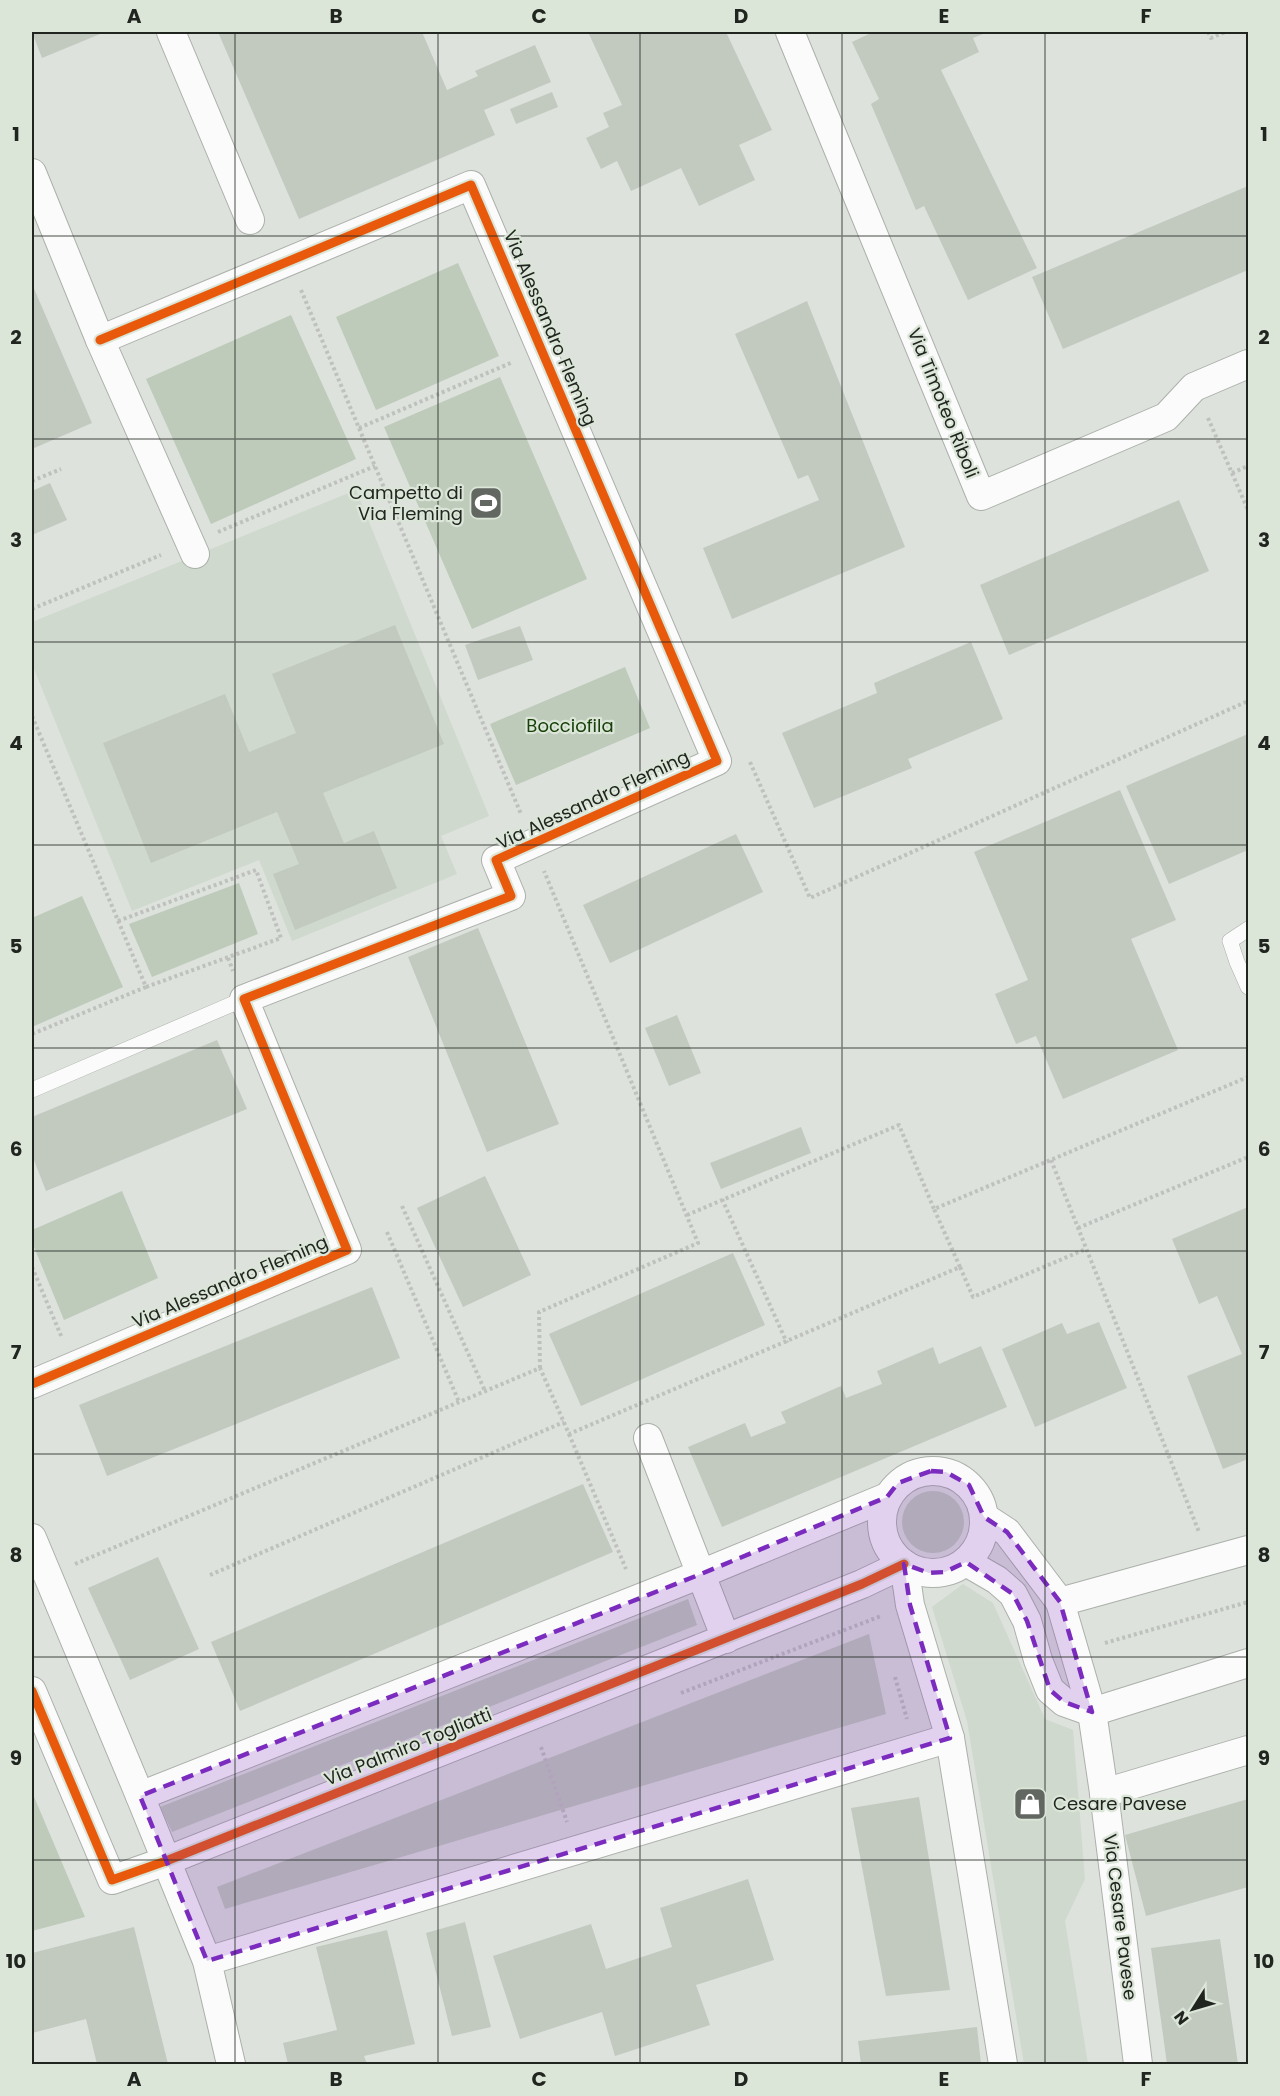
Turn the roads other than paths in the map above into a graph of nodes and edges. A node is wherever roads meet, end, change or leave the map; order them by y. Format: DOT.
graph roads {
  1 [pos="171,32"];
  2 [pos="790,32"];
  3 [pos="32,173"];
  4 [pos="250,220"];
  5 [pos="100,340"];
  6 [pos="1248,364"];
  7 [pos="195,554"];
  8 [pos="1248,929"];
  9 [pos="1248,987"];
  10 [pos="244,999"];
  11 [pos="32,1090"];
  12 [pos="32,1384"];
  13 [pos="648,1438"];
  14 [pos="887,1497"];
  15 [pos="984,1517"];
  16 [pos="32,1538"];
  17 [pos="1248,1550"];
  18 [pos="966,1562"];
  19 [pos="904,1564"];
  20 [pos="701,1574"];
  21 [pos="1060,1602"];
  22 [pos="726,1638"];
  23 [pos="1248,1663"];
  24 [pos="32,1691"];
  25 [pos="1092,1712"];
  26 [pos="950,1738"];
  27 [pos="1248,1750"];
  28 [pos="1104,1793"];
  29 [pos="140,1796"];
  30 [pos="166,1861"];
  31 [pos="207,1961"];
  32 [pos="231,2064"];
  33 [pos="1003,2064"];
  34 [pos="1138,2064"];
  1 -- 4 [label="street"];
  2 -- 6 [label="street, Via Timoteo Riboli"];
  3 -- 5 [label="street"];
  5 -- 7 [label="street"];
  5 -- 10 [label="street, Via Alessandro Fleming"];
  8 -- 9 [label="lane"];
  10 -- 11 [label="lane"];
  10 -- 12 [label="street, Via Alessandro Fleming"];
  13 -- 20 [label="street"];
  14 -- 15 [label="street"];
  14 -- 19 [label="street"];
  14 -- 20 [label="street"];
  15 -- 18 [label="street"];
  15 -- 21 [label="street, Via Cesare Pavese"];
  16 -- 29 [label="street"];
  17 -- 21 [label="street"];
  18 -- 19 [label="street"];
  18 -- 25 [label="street"];
  19 -- 22 [label="street, Via Palmiro Togliatti"];
  19 -- 26 [label="street"];
  20 -- 22 [label="street"];
  20 -- 29 [label="street"];
  21 -- 25 [label="street, Via Cesare Pavese"];
  22 -- 30 [label="street, Via Palmiro Togliatti"];
  23 -- 25 [label="street"];
  24 -- 30 [label="street, Via Palmiro Togliatti"];
  25 -- 28 [label="street, Via Cesare Pavese"];
  26 -- 31 [label="street"];
  26 -- 33 [label="street"];
  27 -- 28 [label="street"];
  28 -- 34 [label="street, Via Cesare Pavese"];
  29 -- 30 [label="street"];
  30 -- 31 [label="street"];
  31 -- 32 [label="street"];
}
